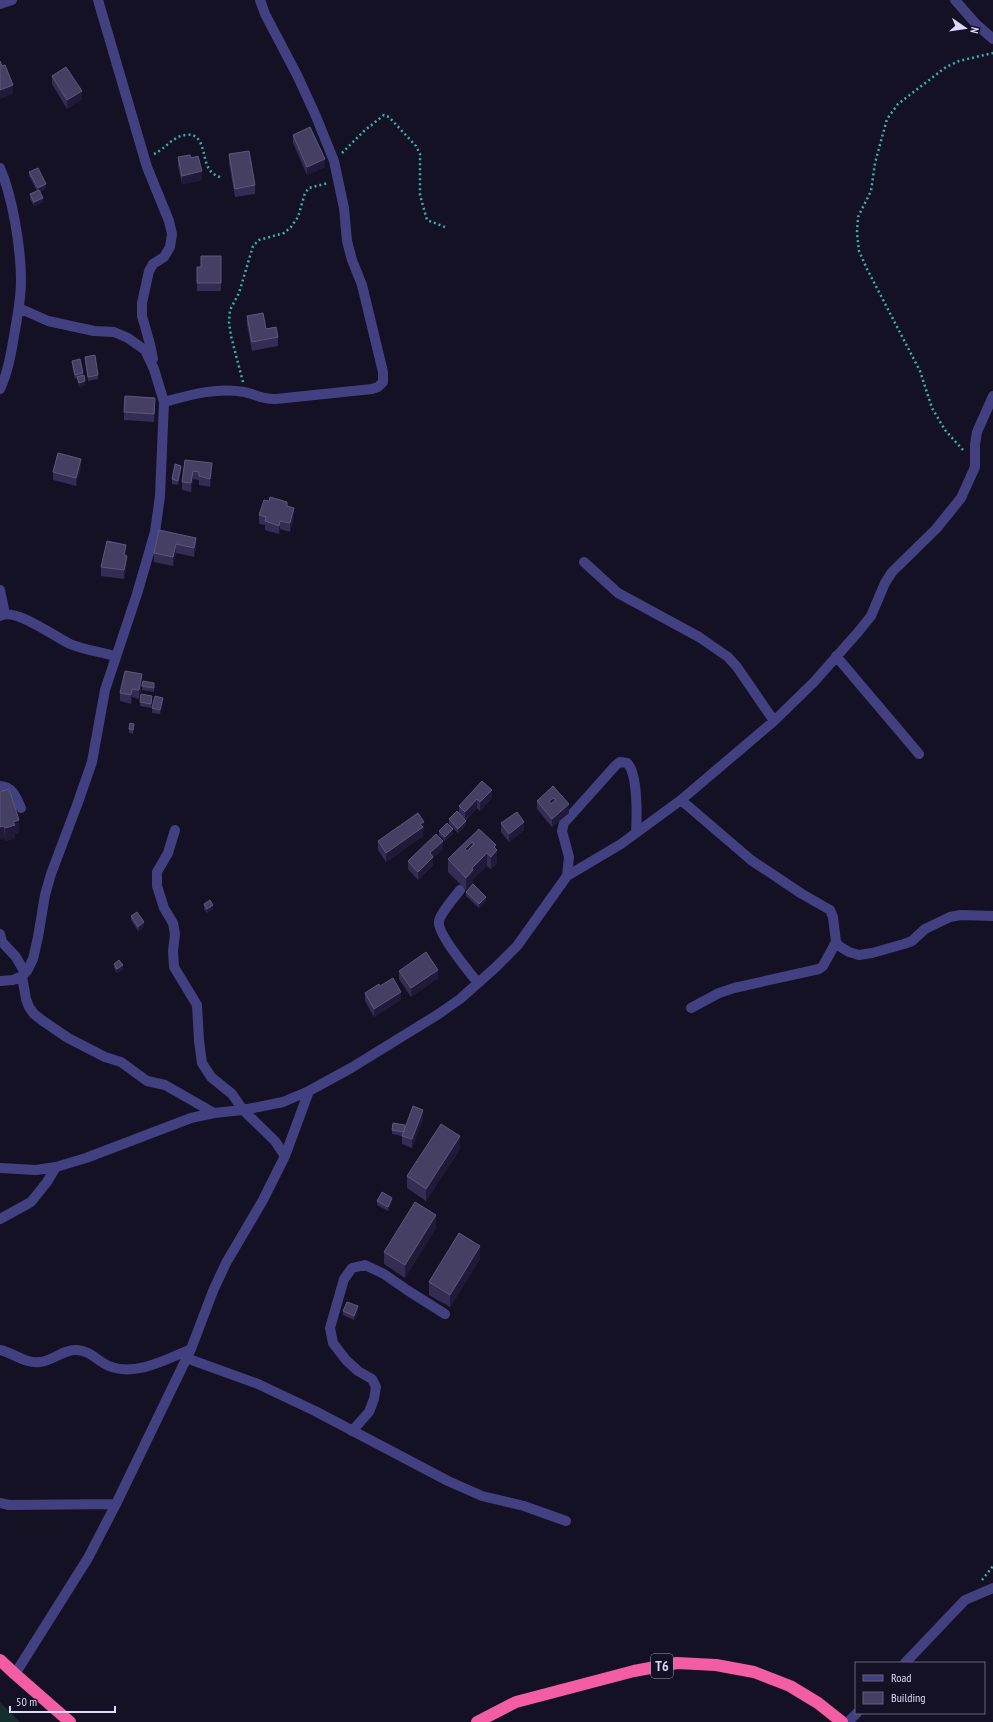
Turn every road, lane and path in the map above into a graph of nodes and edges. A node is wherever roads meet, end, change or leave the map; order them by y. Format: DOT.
graph roads {
  1 [pos="12,0"];
  2 [pos="98,0"];
  3 [pos="260,0"];
  4 [pos="955,0"];
  5 [pos="0,4"];
  6 [pos="993,39"];
  7 [pos="993,53"];
  8 [pos="145,158"];
  9 [pos="334,160"];
  10 [pos="0,168"];
  11 [pos="222,178"];
  12 [pos="339,181"];
  13 [pos="446,227"];
  14 [pos="19,308"];
  15 [pos="154,369"];
  16 [pos="0,389"];
  17 [pos="245,392"];
  18 [pos="993,396"];
  19 [pos="164,402"];
  20 [pos="976,461"];
  21 [pos="584,562"];
  22 [pos="0,590"];
  23 [pos="3,615"];
  24 [pos="116,656"];
  25 [pos="836,656"];
  26 [pos="774,721"];
  27 [pos="919,754"];
  28 [pos="0,786"];
  29 [pos="681,800"];
  30 [pos="21,808"];
  31 [pos="175,830"];
  32 [pos="636,833"];
  33 [pos="567,876"];
  34 [pos="460,890"];
  35 [pos="993,916"];
  36 [pos="0,934"];
  37 [pos="836,942"];
  38 [pos="23,975"];
  39 [pos="0,981"];
  40 [pos="478,983"];
  41 [pos="691,1008"];
  42 [pos="309,1091"];
  43 [pos="243,1110"];
  44 [pos="214,1113"];
  45 [pos="284,1156"];
  46 [pos="56,1167"];
  47 [pos="0,1168"];
  48 [pos="0,1219"];
  49 [pos="445,1314"];
  50 [pos="0,1350"];
  51 [pos="189,1354"];
  52 [pos="352,1430"];
  53 [pos="0,1503"];
  54 [pos="116,1504"];
  55 [pos="566,1521"];
  56 [pos="993,1588"];
  57 [pos="0,1660"];
  58 [pos="906,1662"];
  59 [pos="15,1674"];
  60 [pos="856,1714"];
  61 [pos="70,1722"];
  62 [pos="477,1722"];
  63 [pos="842,1722"];
  64 [pos="848,1722"];
  1 -- 5 [label="street"];
  2 -- 8 [label="street"];
  3 -- 9 [label="street"];
  4 -- 6 [label="street"];
  7 -- 20 [label="path"];
  8 -- 11 [label="path"];
  8 -- 15 [label="street"];
  9 -- 12 [label="street"];
  9 -- 13 [label="path"];
  10 -- 14 [label="street"];
  12 -- 17 [label="path"];
  12 -- 17 [label="street"];
  14 -- 15 [label="street"];
  14 -- 16 [label="street"];
  15 -- 19 [label="street"];
  17 -- 19 [label="street"];
  18 -- 20 [label="street"];
  19 -- 24 [label="street"];
  20 -- 25 [label="street"];
  21 -- 26 [label="street"];
  22 -- 23 [label="street"];
  23 -- 24 [label="street"];
  24 -- 38 [label="street"];
  25 -- 26 [label="street"];
  25 -- 27 [label="street"];
  26 -- 29 [label="street"];
  28 -- 30 [label="street"];
  29 -- 32 [label="street"];
  29 -- 37 [label="street"];
  31 -- 43 [label="street"];
  32 -- 33 [label="street"];
  32 -- 33 [label="street"];
  33 -- 40 [label="street"];
  34 -- 40 [label="street"];
  35 -- 37 [label="street"];
  36 -- 38 [label="street"];
  37 -- 41 [label="street"];
  38 -- 39 [label="street"];
  38 -- 44 [label="street"];
  40 -- 42 [label="street"];
  42 -- 43 [label="street"];
  42 -- 45 [label="street"];
  43 -- 44 [label="street"];
  43 -- 45 [label="street"];
  44 -- 46 [label="street"];
  45 -- 51 [label="street"];
  46 -- 47 [label="street"];
  46 -- 48 [label="street"];
  49 -- 52 [label="street"];
  50 -- 51 [label="street"];
  51 -- 52 [label="street"];
  51 -- 54 [label="street"];
  52 -- 55 [label="street"];
  53 -- 54 [label="street"];
  54 -- 59 [label="street"];
  56 -- 58 [label="street"];
  57 -- 59 [label="highway"];
  59 -- 61 [label="highway"];
  60 -- 64 [label="street"];
  62 -- 63 [label="highway, T6"];
}
